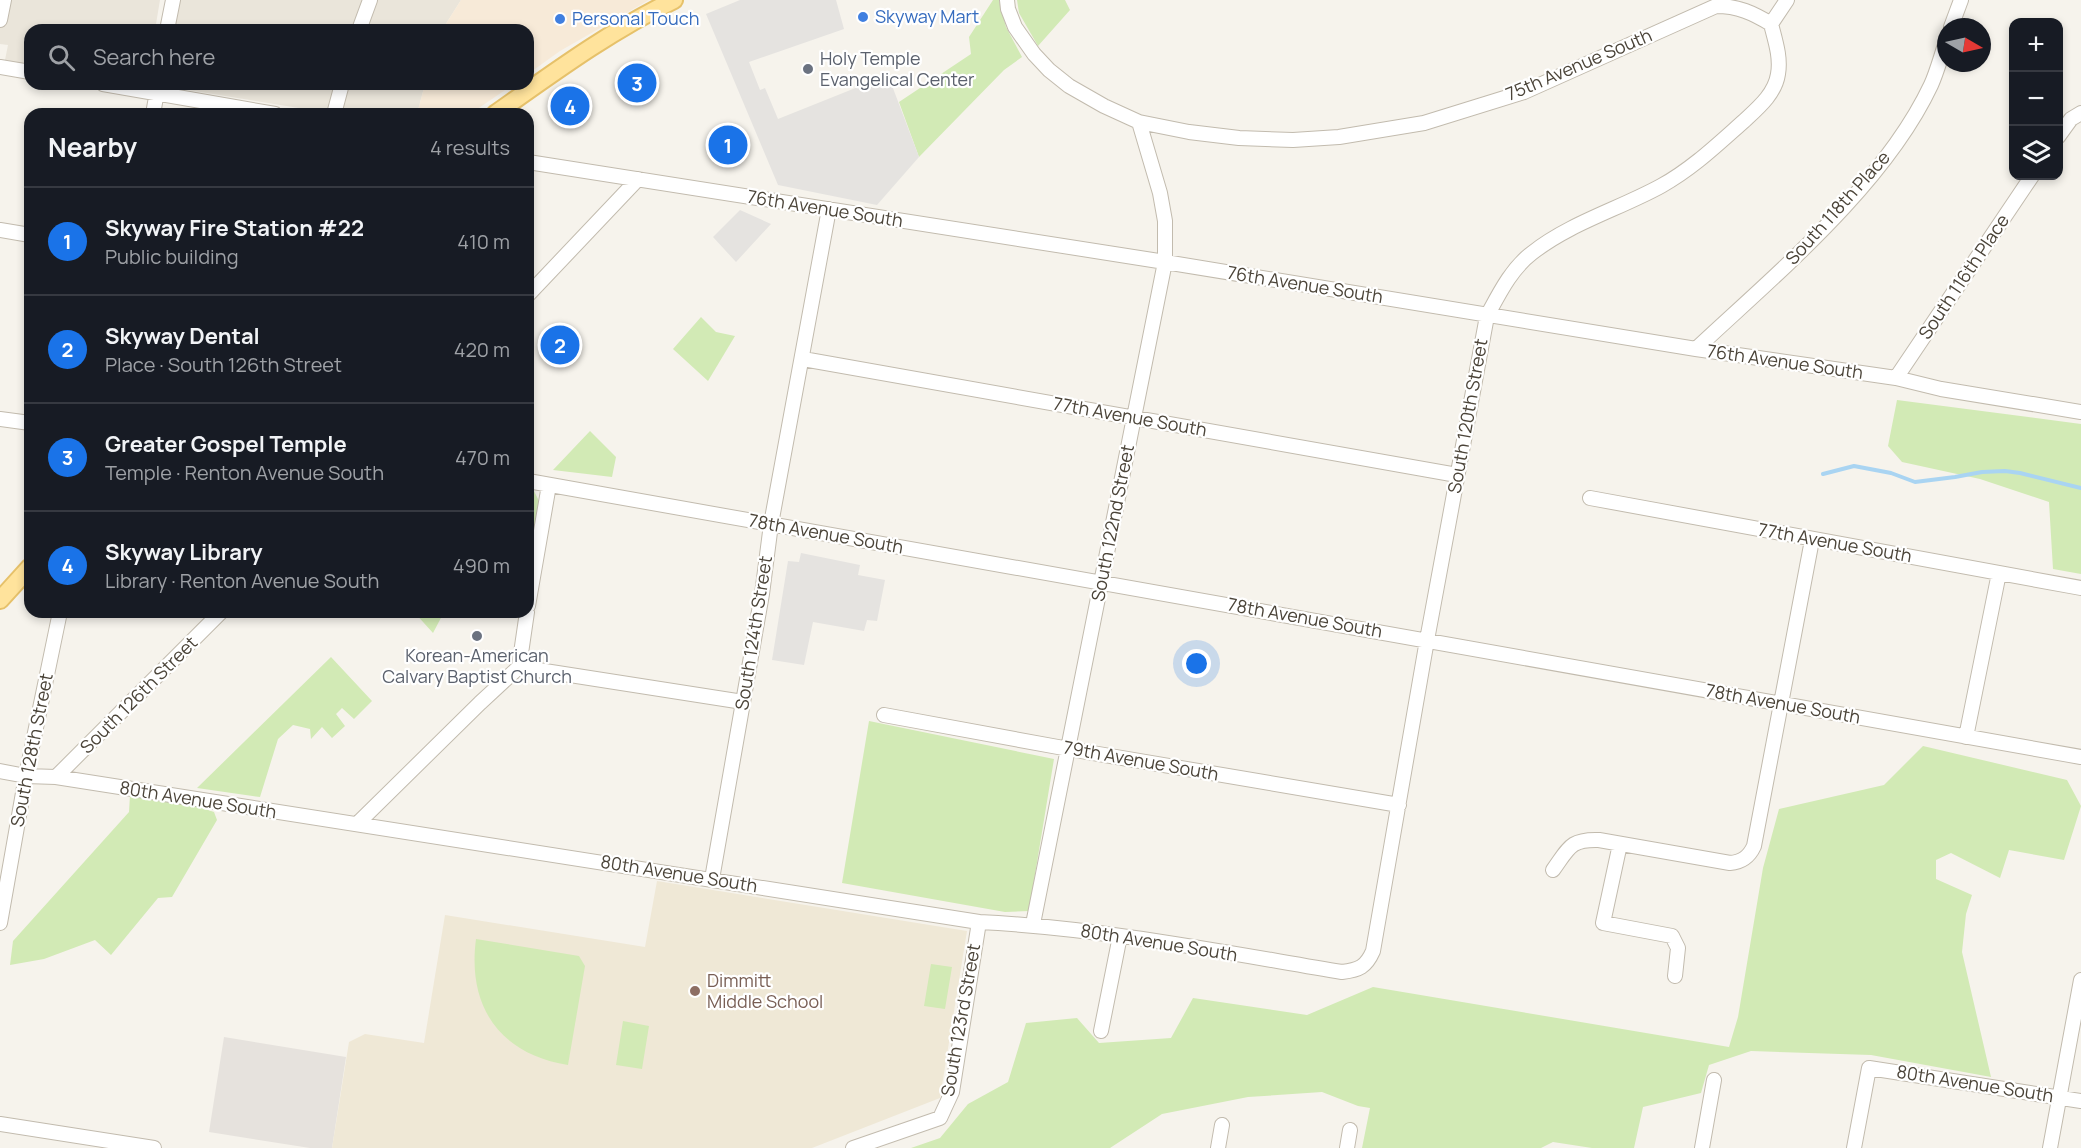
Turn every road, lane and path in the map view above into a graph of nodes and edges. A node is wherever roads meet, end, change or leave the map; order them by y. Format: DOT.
graph roads {
  1 [pos="4,0"];
  2 [pos="173,0"];
  3 [pos="370,0"];
  4 [pos="674,0"];
  5 [pos="1007,0"];
  6 [pos="1787,0"];
  7 [pos="1961,0"];
  8 [pos="1955,18"];
  9 [pos="0,20"];
  10 [pos="168,24"];
  11 [pos="361,24"];
  12 [pos="1771,24"];
  13 [pos="0,67"];
  14 [pos="1937,67"];
  15 [pos="24,71"];
  16 [pos="157,90"];
  17 [pos="166,90"];
  18 [pos="340,90"];
  19 [pos="154,108"];
  20 [pos="248,108"];
  21 [pos="336,108"];
  22 [pos="511,108"];
  23 [pos="2081,113"];
  24 [pos="1139,122"];
  25 [pos="2063,130"];
  26 [pos="534,163"];
  27 [pos="638,179"];
  28 [pos="2029,180"];
  29 [pos="829,209"];
  30 [pos="0,230"];
  31 [pos="24,234"];
  32 [pos="1164,262"];
  33 [pos="534,290"];
  34 [pos="1487,316"];
  35 [pos="1696,349"];
  36 [pos="803,359"];
  37 [pos="1896,378"];
  38 [pos="2081,412"];
  39 [pos="1134,417"];
  40 [pos="0,419"];
  41 [pos="24,422"];
  42 [pos="1457,475"];
  43 [pos="534,482"];
  44 [pos="549,484"];
  45 [pos="1590,498"];
  46 [pos="771,524"];
  47 [pos="1812,540"];
  48 [pos="534,571"];
  49 [pos="1999,573"];
  50 [pos="22,582"];
  51 [pos="1101,582"];
  52 [pos="2081,588"];
  53 [pos="0,600"];
  54 [pos="59,618"];
  55 [pos="215,618"];
  56 [pos="526,618"];
  57 [pos="1427,640"];
  58 [pos="519,667"];
  59 [pos="743,702"];
  60 [pos="1779,704"];
  61 [pos="884,715"];
  62 [pos="1966,737"];
  63 [pos="1069,749"];
  64 [pos="2081,757"];
  65 [pos="0,771"];
  66 [pos="26,776"];
  67 [pos="56,777"];
  68 [pos="1399,805"];
  69 [pos="358,823"];
  70 [pos="1620,844"];
  71 [pos="1553,870"];
  72 [pos="712,879"];
  73 [pos="979,922"];
  74 [pos="0,923"];
  75 [pos="1033,924"];
  76 [pos="1120,936"];
  77 [pos="1357,970"];
  78 [pos="1675,976"];
  79 [pos="2081,980"];
  80 [pos="1101,1031"];
  81 [pos="1714,1080"];
  82 [pos="2060,1097"];
  83 [pos="2081,1101"];
  84 [pos="0,1124"];
  85 [pos="1222,1125"];
  86 [pos="1350,1130"];
  87 [pos="154,1148"];
  88 [pos="853,1148"];
  89 [pos="1218,1148"];
  90 [pos="1347,1148"];
  91 [pos="1702,1148"];
  92 [pos="1854,1148"];
  93 [pos="2050,1148"];
  1 -- 9 [label="street"];
  2 -- 10 [label="street"];
  3 -- 11 [label="street"];
  4 -- 22 [label="main road"];
  5 -- 24 [label="street, 75th Avenue South"];
  6 -- 12 [label="street"];
  7 -- 8 [label="street"];
  12 -- 24 [label="street, 75th Avenue South"];
  12 -- 34 [label="street, South 120th Street"];
  13 -- 15 [label="street"];
  14 -- 35 [label="street, South 118th Place"];
  16 -- 19 [label="street"];
  17 -- 20 [label="street"];
  18 -- 21 [label="street"];
  23 -- 25 [label="street"];
  24 -- 32 [label="street, South 122nd Street"];
  26 -- 27 [label="street, 76th Avenue South"];
  27 -- 29 [label="street, 76th Avenue South"];
  27 -- 33 [label="street"];
  28 -- 37 [label="street, South 116th Place"];
  29 -- 32 [label="street, 76th Avenue South"];
  29 -- 36 [label="street, South 124th Street"];
  30 -- 31 [label="street"];
  32 -- 34 [label="street, 76th Avenue South"];
  32 -- 39 [label="street, South 122nd Street"];
  34 -- 35 [label="street, 76th Avenue South"];
  34 -- 42 [label="street, South 120th Street"];
  35 -- 37 [label="street, 76th Avenue South"];
  36 -- 39 [label="street, 77th Avenue South"];
  36 -- 46 [label="street, South 124th Street"];
  37 -- 38 [label="street, 76th Avenue South"];
  39 -- 42 [label="street, 77th Avenue South"];
  39 -- 51 [label="street, South 122nd Street"];
  40 -- 41 [label="street"];
  42 -- 57 [label="street, South 120th Street"];
  43 -- 44 [label="street, 78th Avenue South"];
  44 -- 46 [label="street, 78th Avenue South"];
  44 -- 48 [label="street"];
  45 -- 47 [label="street, 77th Avenue South"];
  46 -- 51 [label="street, 78th Avenue South"];
  46 -- 59 [label="street, South 124th Street"];
  47 -- 49 [label="street, 77th Avenue South"];
  47 -- 60 [label="street"];
  49 -- 52 [label="street, 77th Avenue South"];
  49 -- 62 [label="street"];
  50 -- 53 [label="main road"];
  51 -- 57 [label="street, 78th Avenue South"];
  51 -- 63 [label="street, South 122nd Street"];
  54 -- 66 [label="street, South 128th Street"];
  55 -- 67 [label="street, South 126th Street"];
  56 -- 58 [label="street"];
  57 -- 60 [label="street, 78th Avenue South"];
  57 -- 68 [label="street, South 120th Street"];
  58 -- 59 [label="street"];
  58 -- 69 [label="street"];
  59 -- 72 [label="street, South 124th Street"];
  60 -- 62 [label="street, 78th Avenue South"];
  60 -- 70 [label="street"];
  61 -- 63 [label="street, 79th Avenue South"];
  62 -- 64 [label="street, 78th Avenue South"];
  63 -- 68 [label="street, 79th Avenue South"];
  63 -- 75 [label="street, South 122nd Street"];
  65 -- 66 [label="street, 80th Avenue South"];
  66 -- 67 [label="street, 80th Avenue South"];
  66 -- 74 [label="street, South 128th Street"];
  67 -- 69 [label="street, 80th Avenue South"];
  68 -- 77 [label="street, South 120th Street"];
  69 -- 72 [label="street, 80th Avenue South"];
  70 -- 71 [label="street"];
  70 -- 78 [label="street"];
  72 -- 73 [label="street, 80th Avenue South"];
  73 -- 75 [label="street, 80th Avenue South"];
  73 -- 88 [label="street, South 123rd Street"];
  75 -- 76 [label="street, 80th Avenue South"];
  76 -- 77 [label="street, 80th Avenue South"];
  76 -- 80 [label="street"];
  79 -- 82 [label="street"];
  81 -- 91 [label="street"];
  82 -- 83 [label="street, 80th Avenue South"];
  82 -- 92 [label="street, 80th Avenue South"];
  82 -- 93 [label="street"];
  84 -- 87 [label="street"];
  85 -- 89 [label="street"];
  86 -- 90 [label="street"];
}
